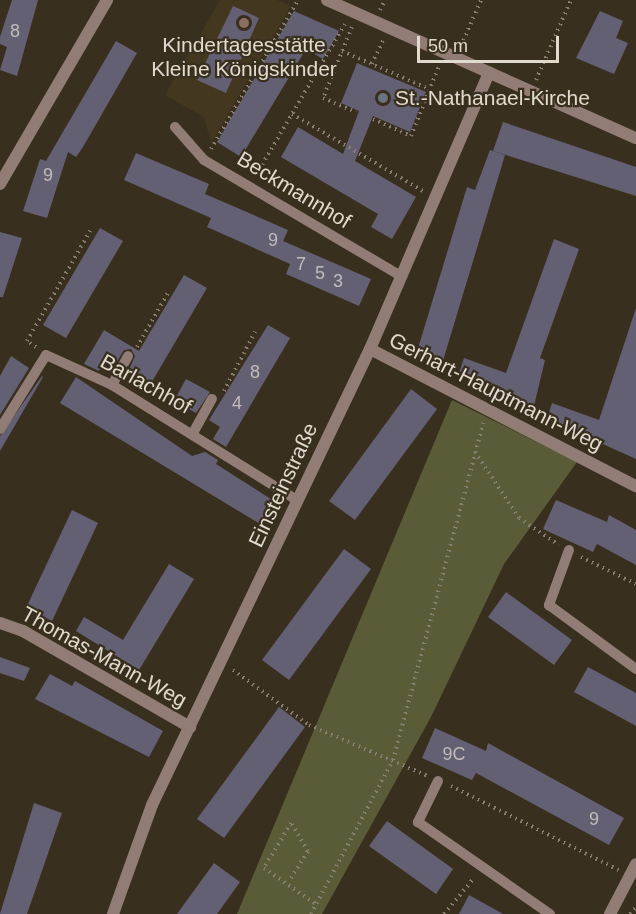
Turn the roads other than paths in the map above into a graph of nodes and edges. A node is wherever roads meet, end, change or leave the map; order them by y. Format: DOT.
graph roads {
  1 [pos="107,0"];
  2 [pos="327,0"];
  3 [pos="489,73"];
  4 [pos="175,127"];
  5 [pos="636,138"];
  6 [pos="0,184"];
  7 [pos="401,276"];
  8 [pos="370,349"];
  9 [pos="128,356"];
  10 [pos="112,385"];
  11 [pos="212,399"];
  12 [pos="0,429"];
  13 [pos="193,433"];
  14 [pos="636,486"];
  15 [pos="297,500"];
  16 [pos="569,550"];
  17 [pos="0,623"];
  18 [pos="636,669"];
  19 [pos="190,727"];
  20 [pos="438,780"];
  21 [pos="636,864"];
  22 [pos="633,877"];
  23 [pos="113,914"];
  24 [pos="550,914"];
  25 [pos="610,914"];
  1 -- 6 [label="street"];
  2 -- 3 [label="street"];
  3 -- 5 [label="street"];
  3 -- 7 [label="street, Einsteinstraße"];
  4 -- 7 [label="lane, Beckmannhof"];
  7 -- 8 [label="street, Einsteinstraße"];
  8 -- 14 [label="street, Gerhart-Hauptmann-Weg"];
  8 -- 15 [label="street, Einsteinstraße"];
  9 -- 10 [label="lane"];
  10 -- 12 [label="lane, Barlachhof"];
  10 -- 13 [label="lane, Barlachhof"];
  11 -- 13 [label="lane"];
  13 -- 15 [label="lane, Barlachhof"];
  15 -- 19 [label="street, Einsteinstraße"];
  16 -- 18 [label="lane"];
  17 -- 19 [label="street, Thomas-Mann-Weg"];
  19 -- 23 [label="street, Einsteinstraße"];
  20 -- 24 [label="lane"];
  21 -- 22 [label="street"];
  22 -- 25 [label="street"];
}
